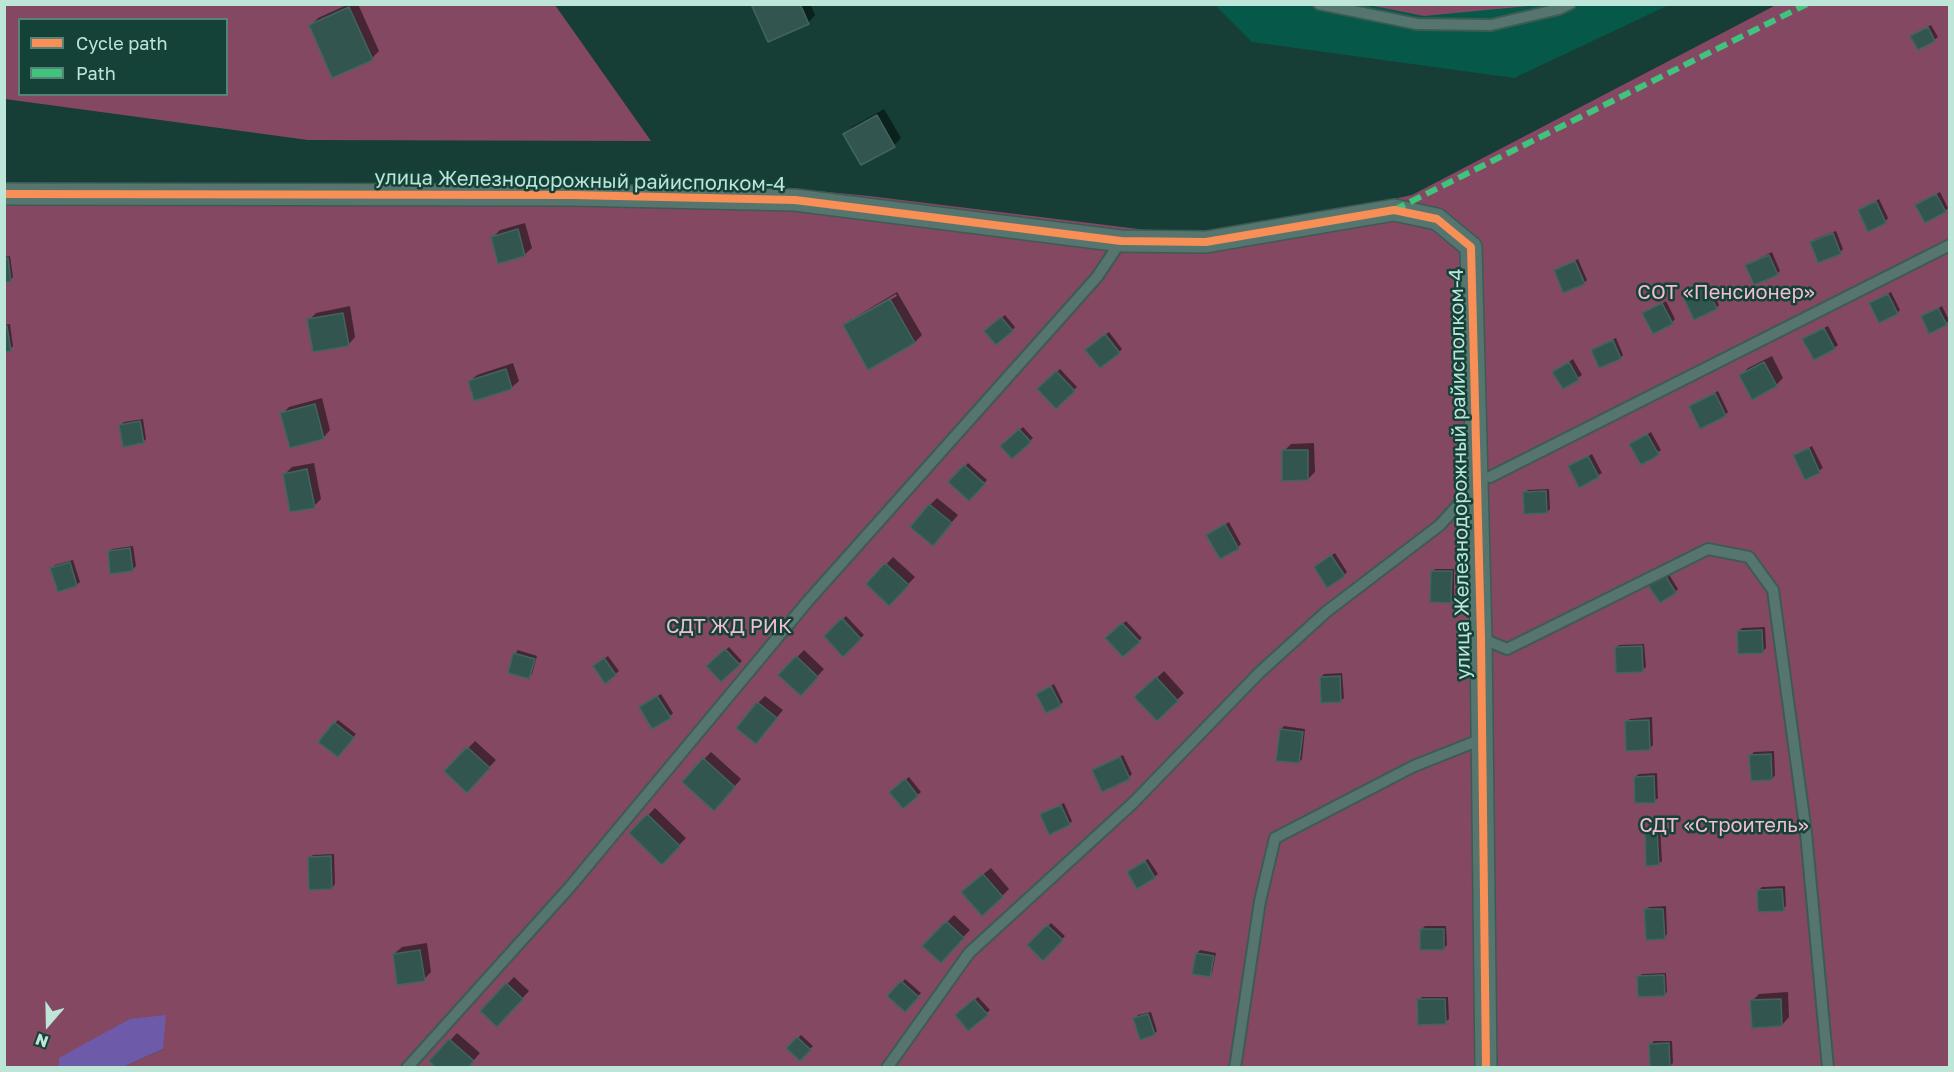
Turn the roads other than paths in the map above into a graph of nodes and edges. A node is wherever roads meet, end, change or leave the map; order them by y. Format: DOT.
graph roads {
  1 [pos="1319,4"];
  2 [pos="1569,4"];
  3 [pos="4,194"];
  4 [pos="1121,241"];
  5 [pos="1950,244"];
  6 [pos="1483,480"];
  7 [pos="1481,639"];
  8 [pos="1482,739"];
  9 [pos="407,1068"];
  10 [pos="887,1068"];
  11 [pos="1235,1068"];
  12 [pos="1486,1068"];
  13 [pos="1828,1068"];
  1 -- 2 [label="lane"];
  3 -- 4 [label="street, улица Железнодорожный райисполком-4"];
  4 -- 6 [label="street, улица Железнодорожный райисполком-4"];
  4 -- 9 [label="lane"];
  5 -- 6 [label="lane"];
  6 -- 7 [label="street, улица Железнодорожный райисполком-4"];
  6 -- 10 [label="lane"];
  7 -- 8 [label="street, улица Железнодорожный райисполком-4"];
  7 -- 13 [label="lane"];
  8 -- 11 [label="lane"];
  8 -- 12 [label="street, улица Железнодорожный райисполком-4"];
}
